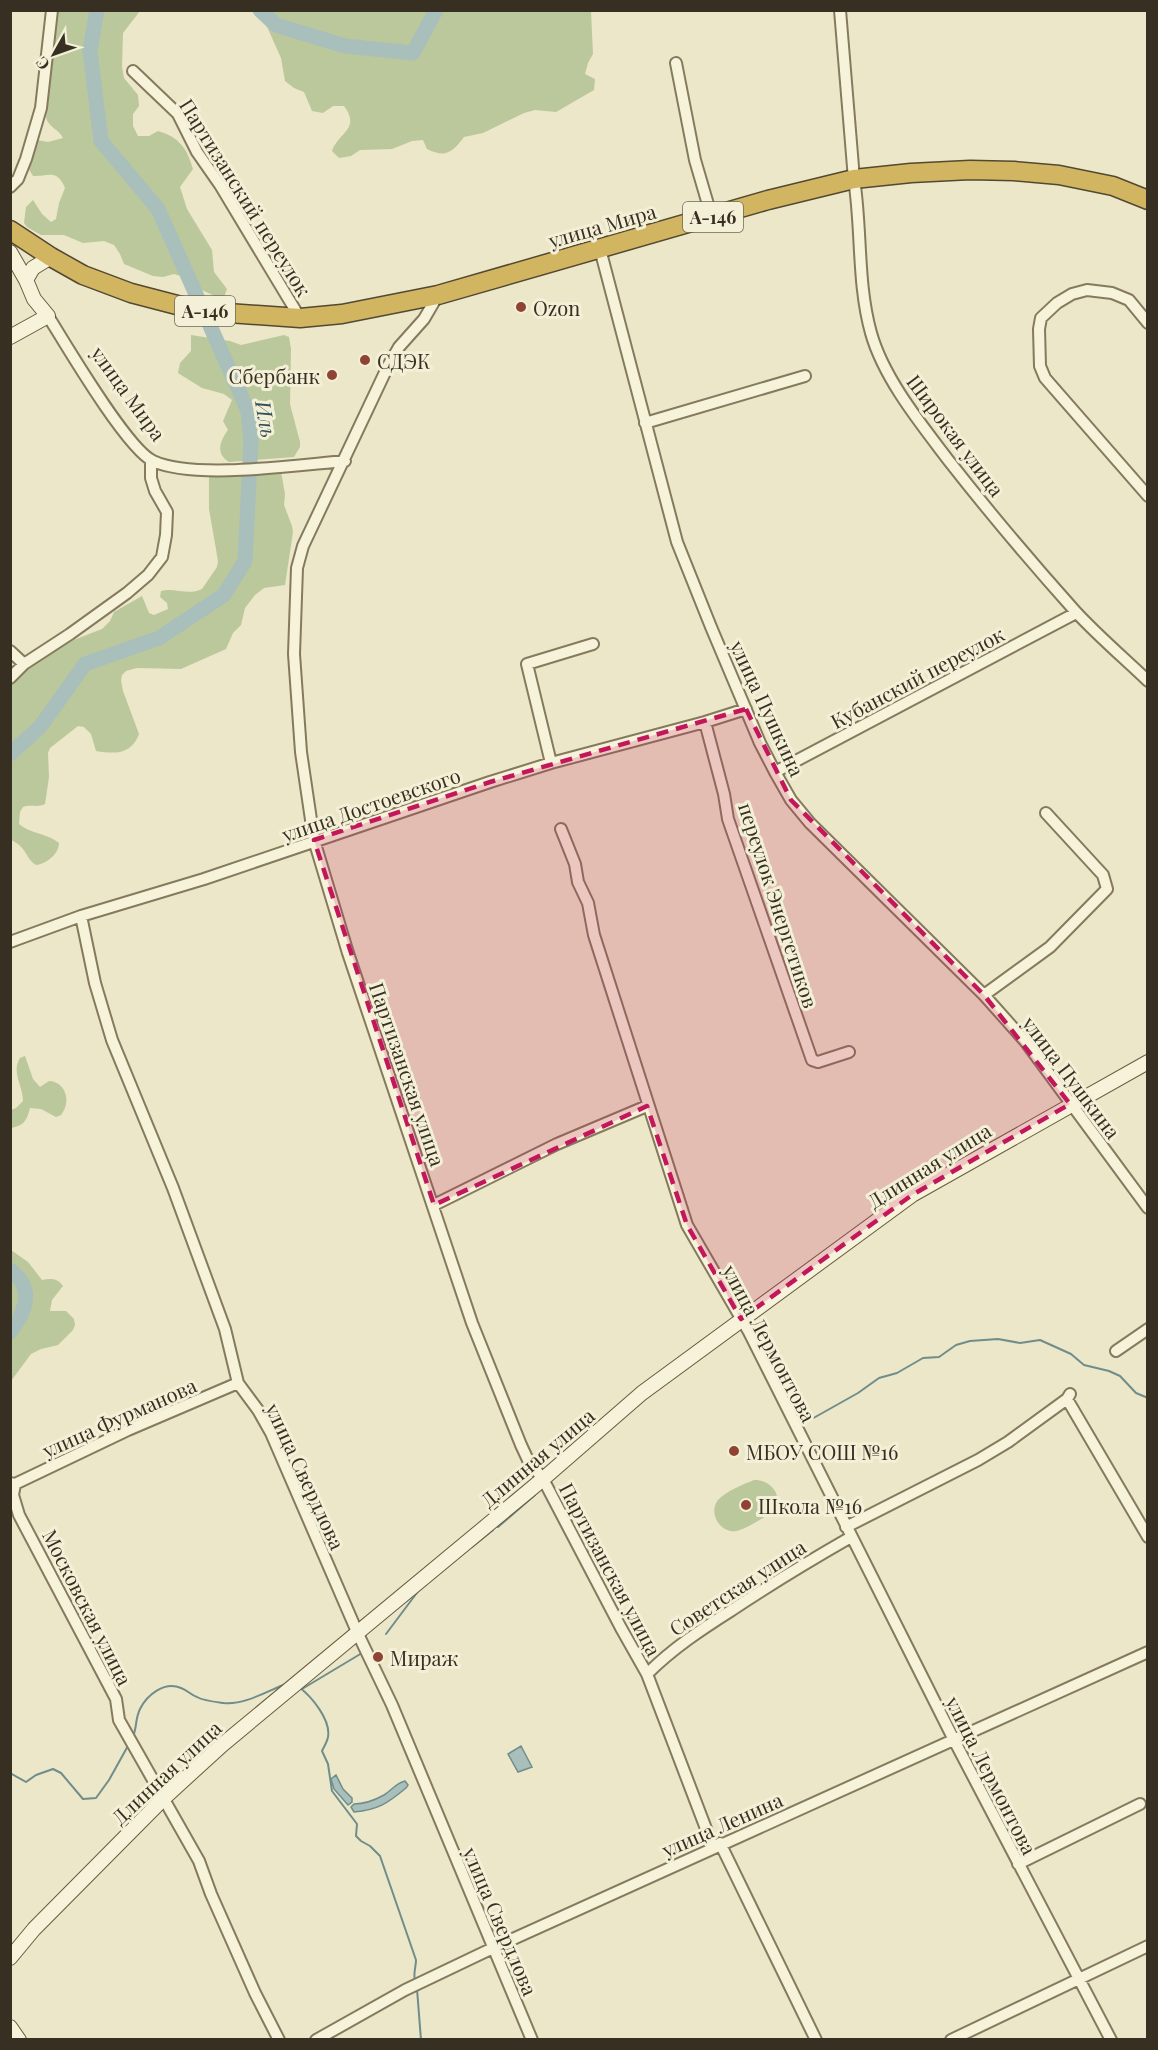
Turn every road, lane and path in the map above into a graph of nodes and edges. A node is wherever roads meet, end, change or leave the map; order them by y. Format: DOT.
graph roads {
  1 [pos="51,10"];
  2 [pos="840,10"];
  3 [pos="676,63"];
  4 [pos="133,71"];
  5 [pos="854,179"];
  6 [pos="10,188"];
  7 [pos="1148,200"];
  8 [pos="712,218"];
  9 [pos="10,230"];
  10 [pos="600,249"];
  11 [pos="10,252"];
  12 [pos="51,257"];
  13 [pos="26,280"];
  14 [pos="438,295"];
  15 [pos="48,316"];
  16 [pos="300,318"];
  17 [pos="1148,322"];
  18 [pos="10,337"];
  19 [pos="805,376"];
  20 [pos="645,423"];
  21 [pos="151,460"];
  22 [pos="345,461"];
  23 [pos="1148,496"];
  24 [pos="1076,613"];
  25 [pos="593,644"];
  26 [pos="10,651"];
  27 [pos="24,664"];
  28 [pos="10,678"];
  29 [pos="1148,681"];
  30 [pos="746,709"];
  31 [pos="705,722"];
  32 [pos="551,763"];
  33 [pos="774,772"];
  34 [pos="1046,813"];
  35 [pos="561,829"];
  36 [pos="314,840"];
  37 [pos="81,916"];
  38 [pos="10,942"];
  39 [pos="984,995"];
  40 [pos="849,1052"];
  41 [pos="1148,1062"];
  42 [pos="1070,1104"];
  43 [pos="647,1106"];
  44 [pos="434,1205"];
  45 [pos="1148,1208"];
  46 [pos="741,1319"];
  47 [pos="1148,1329"];
  48 [pos="1116,1351"];
  49 [pos="238,1383"];
  50 [pos="543,1479"];
  51 [pos="13,1483"];
  52 [pos="849,1532"];
  53 [pos="1148,1537"];
  54 [pos="358,1634"];
  55 [pos="1148,1652"];
  56 [pos="647,1674"];
  57 [pos="954,1740"];
  58 [pos="164,1798"];
  59 [pos="1140,1804"];
  60 [pos="717,1845"];
  61 [pos="1018,1864"];
  62 [pos="1148,1946"];
  63 [pos="492,1948"];
  64 [pos="10,1958"];
  65 [pos="1078,1979"];
  66 [pos="10,2027"];
  67 [pos="19,2040"];
  68 [pos="279,2040"];
  69 [pos="316,2040"];
  70 [pos="532,2040"];
  71 [pos="816,2040"];
  72 [pos="951,2040"];
  73 [pos="1111,2040"];
  1 -- 6 [label="street"];
  2 -- 5 [label="street, Широкая улица"];
  3 -- 8 [label="street"];
  4 -- 16 [label="street, Партизанский переулок"];
  5 -- 7 [label="highway, улица Мира / А-146"];
  5 -- 8 [label="highway, улица Мира / А-146"];
  5 -- 24 [label="street, Широкая улица"];
  8 -- 10 [label="highway, улица Мира / А-146"];
  9 -- 12 [label="highway, А-146"];
  10 -- 14 [label="highway, улица Мира / А-146"];
  10 -- 20 [label="street, улица Пушкина"];
  11 -- 13 [label="main road, улица Мира"];
  12 -- 13 [label="main road"];
  12 -- 16 [label="highway, улица Мира / А-146"];
  13 -- 15 [label="main road, улица Мира"];
  14 -- 16 [label="highway, улица Мира / А-146"];
  14 -- 22 [label="street, Партизанская улица"];
  15 -- 18 [label="main road"];
  15 -- 21 [label="street, улица Мира"];
  17 -- 23 [label="street"];
  19 -- 20 [label="street"];
  20 -- 30 [label="street, улица Пушкина"];
  21 -- 22 [label="street, улица Мира"];
  21 -- 27 [label="street"];
  22 -- 36 [label="street, Партизанская улица"];
  24 -- 29 [label="street, Широкая улица"];
  24 -- 33 [label="street, Кубанский переулок"];
  25 -- 32 [label="street"];
  26 -- 27 [label="street"];
  27 -- 28 [label="street"];
  30 -- 31 [label="street, улица Достоевского"];
  30 -- 33 [label="street, улица Пушкина"];
  31 -- 32 [label="street, улица Достоевского"];
  31 -- 40 [label="street, переулок Энергетиков"];
  32 -- 36 [label="street, улица Достоевского"];
  33 -- 39 [label="street, улица Пушкина"];
  34 -- 39 [label="street"];
  35 -- 43 [label="street, улица Лермонтова"];
  36 -- 37 [label="street, улица Достоевского"];
  36 -- 44 [label="street, Партизанская улица"];
  37 -- 38 [label="street, улица Достоевского"];
  37 -- 49 [label="street, улица Свердлова"];
  39 -- 42 [label="street, улица Пушкина"];
  41 -- 42 [label="main road, Длинная улица"];
  42 -- 45 [label="street, улица Пушкина"];
  42 -- 46 [label="main road, Длинная улица"];
  43 -- 44 [label="street"];
  43 -- 46 [label="street, улица Лермонтова"];
  44 -- 50 [label="street, Партизанская улица"];
  46 -- 50 [label="main road, Длинная улица"];
  46 -- 52 [label="street, улица Лермонтова"];
  47 -- 48 [label="street"];
  49 -- 51 [label="street, улица Фурманова"];
  49 -- 54 [label="street, улица Свердлова"];
  50 -- 54 [label="main road, Длинная улица"];
  50 -- 56 [label="street, Партизанская улица"];
  51 -- 58 [label="street, Московская улица"];
  52 -- 53 [label="street, Советская улица"];
  52 -- 56 [label="street, Советская улица"];
  52 -- 57 [label="street, улица Лермонтова"];
  54 -- 58 [label="main road, Длинная улица"];
  54 -- 63 [label="street, улица Свердлова"];
  55 -- 57 [label="street, улица Ленина"];
  56 -- 60 [label="street, Партизанская улица"];
  57 -- 60 [label="street, улица Ленина"];
  57 -- 61 [label="street, улица Лермонтова"];
  58 -- 64 [label="main road, Длинная улица"];
  58 -- 68 [label="street, Московская улица"];
  59 -- 61 [label="street"];
  60 -- 63 [label="street, улица Ленина"];
  60 -- 71 [label="street, Партизанская улица"];
  61 -- 65 [label="street, улица Лермонтова"];
  62 -- 65 [label="street"];
  63 -- 69 [label="street, улица Ленина"];
  63 -- 70 [label="street, улица Свердлова"];
  65 -- 72 [label="street"];
  65 -- 73 [label="street, улица Лермонтова"];
  66 -- 67 [label="main road"];
}
